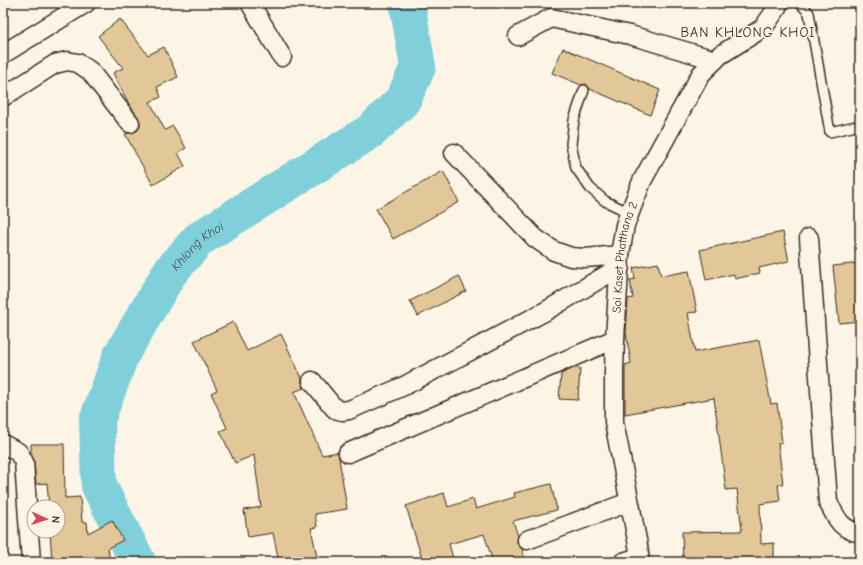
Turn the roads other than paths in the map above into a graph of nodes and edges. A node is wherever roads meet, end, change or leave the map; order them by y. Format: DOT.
graph roads {
  1 [pos="250,3"];
  2 [pos="779,3"];
  3 [pos="800,3"];
  4 [pos="79,5"];
  5 [pos="518,36"];
  6 [pos="3,54"];
  7 [pos="282,57"];
  8 [pos="715,60"];
  9 [pos="584,90"];
  10 [pos="3,98"];
  11 [pos="130,123"];
  12 [pos="860,126"];
  13 [pos="454,153"];
  14 [pos="630,213"];
  15 [pos="809,238"];
  16 [pos="620,261"];
  17 [pos="615,338"];
  18 [pos="312,381"];
  19 [pos="3,444"];
  20 [pos="348,453"];
  21 [pos="629,502"];
  22 [pos="860,533"];
  23 [pos="527,540"];
  24 [pos="634,560"];
  25 [pos="31,562"];
  1 -- 7 [label="street"];
  2 -- 8 [label="street, Soi Kaset Phatthana 2"];
  3 -- 12 [label="lane"];
  4 -- 6 [label="street"];
  5 -- 8 [label="street"];
  8 -- 14 [label="street, Soi Kaset Phatthana 2"];
  9 -- 14 [label="lane"];
  10 -- 11 [label="street"];
  13 -- 16 [label="street"];
  14 -- 16 [label="street, Soi Kaset Phatthana 2"];
  15 -- 22 [label="street"];
  16 -- 17 [label="street, Soi Kaset Phatthana 2"];
  16 -- 18 [label="street"];
  17 -- 20 [label="street"];
  17 -- 21 [label="street, Soi Kaset Phatthana 2"];
  19 -- 25 [label="street"];
  21 -- 23 [label="street"];
  21 -- 24 [label="street, Soi Kaset Phatthana 2"];
}
